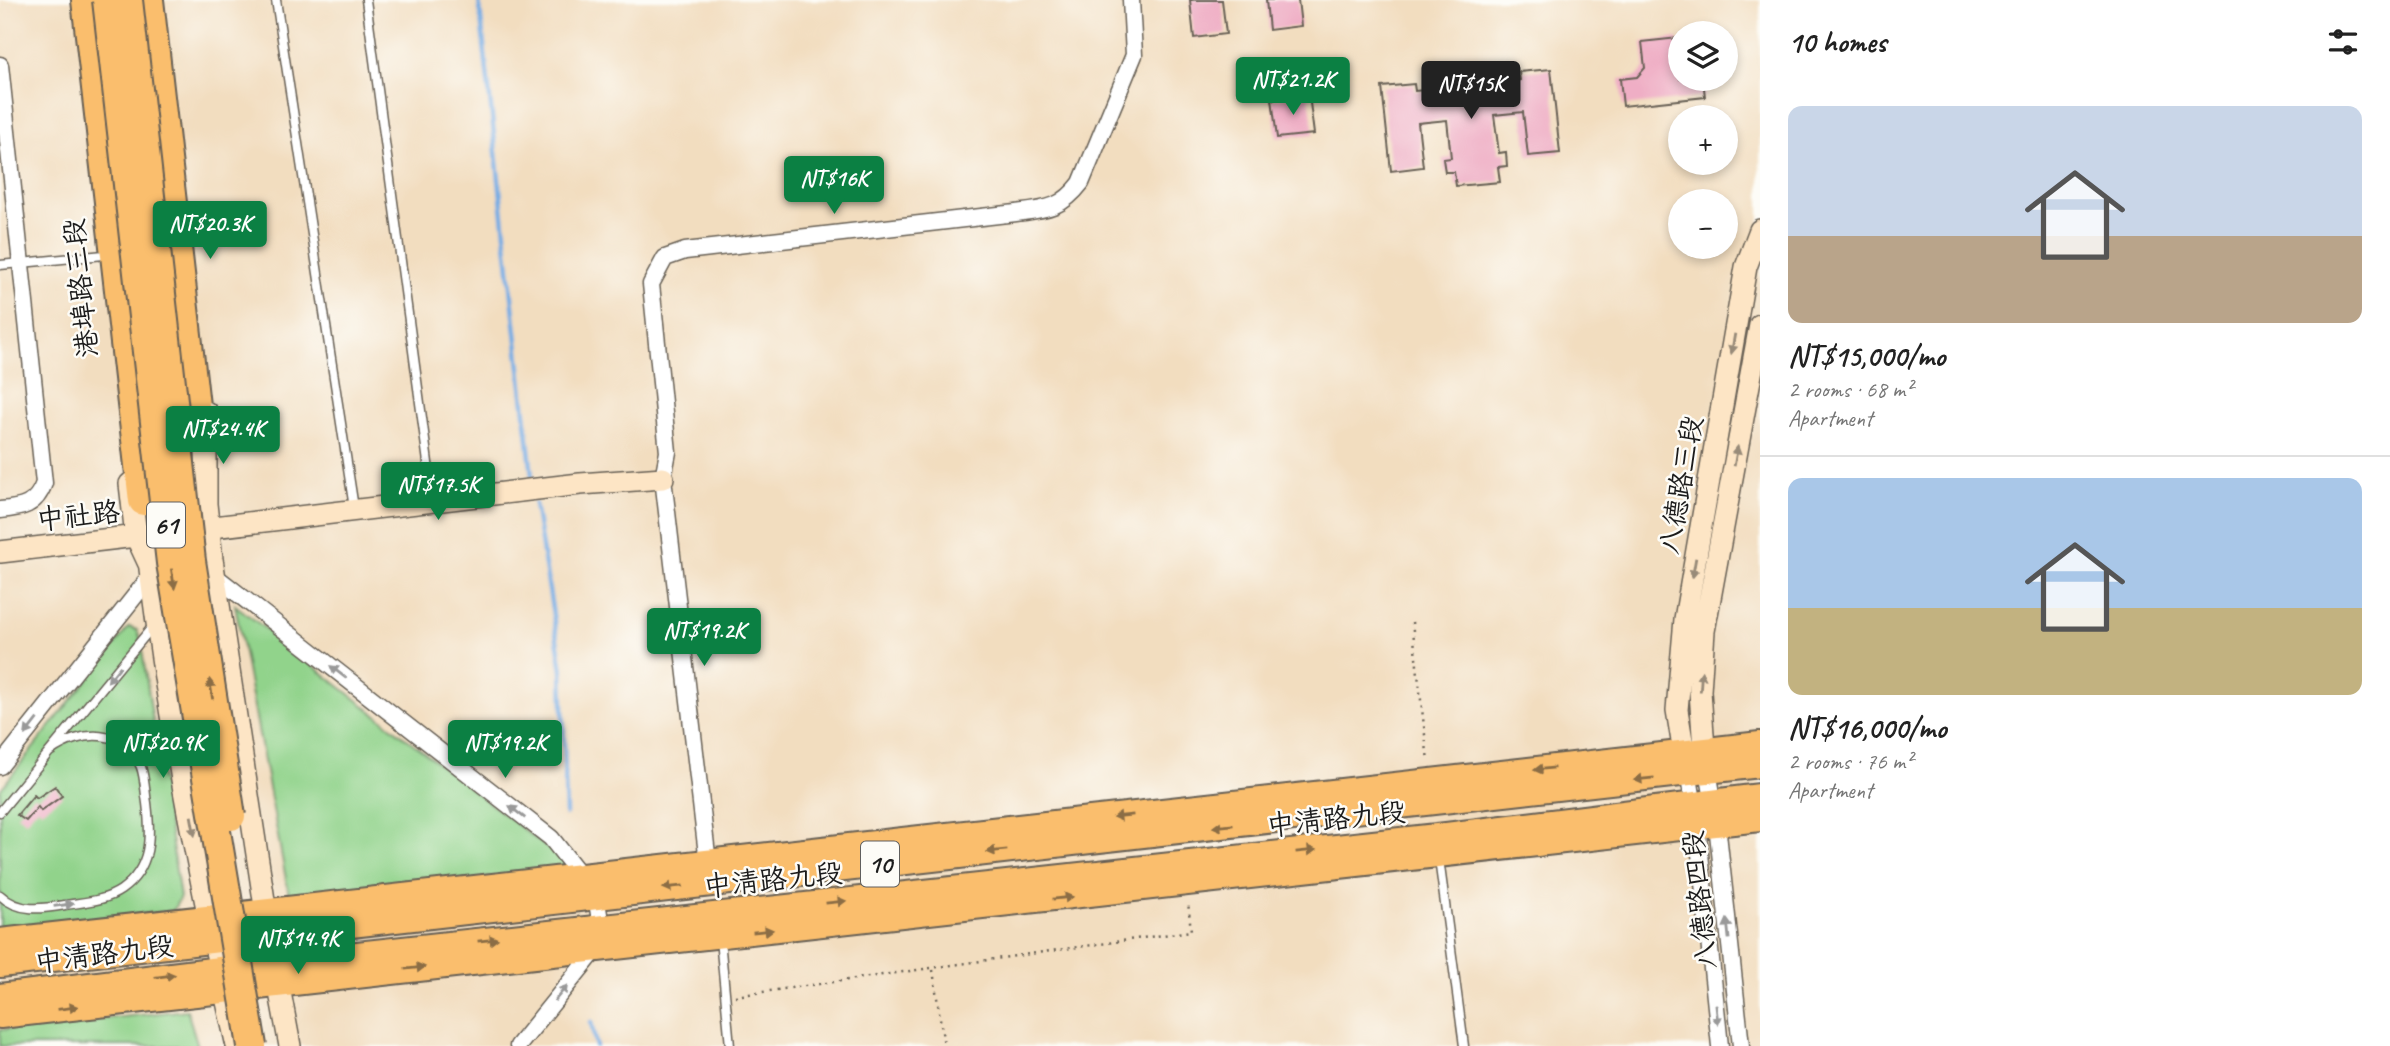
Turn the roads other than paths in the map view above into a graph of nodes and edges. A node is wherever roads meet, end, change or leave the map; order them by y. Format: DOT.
graph roads {
  1 [pos="75,0"];
  2 [pos="86,0"];
  3 [pos="96,0"];
  4 [pos="107,0"];
  5 [pos="128,0"];
  6 [pos="138,0"];
  7 [pos="149,0"];
  8 [pos="159,0"];
  9 [pos="276,0"];
  10 [pos="366,0"];
  11 [pos="1132,0"];
  12 [pos="0,65"];
  13 [pos="4,119"];
  14 [pos="1760,230"];
  15 [pos="104,255"];
  16 [pos="22,262"];
  17 [pos="0,265"];
  18 [pos="1753,269"];
  19 [pos="1760,325"];
  20 [pos="198,432"];
  21 [pos="663,478"];
  22 [pos="143,501"];
  23 [pos="433,501"];
  24 [pos="206,504"];
  25 [pos="0,510"];
  26 [pos="354,510"];
  27 [pos="209,528"];
  28 [pos="146,535"];
  29 [pos="0,552"];
  30 [pos="150,572"];
  31 [pos="215,576"];
  32 [pos="157,621"];
  33 [pos="1760,744"];
  34 [pos="51,751"];
  35 [pos="1696,762"];
  36 [pos="1760,765"];
  37 [pos="0,766"];
  38 [pos="1760,796"];
  39 [pos="0,812"];
  40 [pos="1705,813"];
  41 [pos="1760,819"];
  42 [pos="1438,853"];
  43 [pos="708,863"];
  44 [pos="580,875"];
  45 [pos="0,895"];
  46 [pos="596,895"];
  47 [pos="268,922"];
  48 [pos="211,929"];
  49 [pos="719,936"];
  50 [pos="600,937"];
  51 [pos="0,941"];
  52 [pos="0,965"];
  53 [pos="276,973"];
  54 [pos="222,979"];
  55 [pos="0,996"];
  56 [pos="0,1016"];
  57 [pos="237,1046"];
  58 [pos="252,1046"];
  59 [pos="270,1046"];
  60 [pos="290,1046"];
  61 [pos="518,1046"];
  62 [pos="730,1046"];
  63 [pos="1464,1046"];
  64 [pos="1720,1046"];
  65 [pos="1741,1046"];
  1 -- 15 [label="street, 港埠路三段"];
  2 -- 22 [label="highway"];
  3 -- 28 [label="street, 港埠路三段"];
  4 -- 58 [label="highway, 61, one-way, bridge"];
  59 -- 5 [label="highway, 61, one-way, bridge"];
  6 -- 24 [label="street"];
  7 -- 20 [label="highway"];
  8 -- 24 [label="street"];
  9 -- 26 [label="lane"];
  10 -- 23 [label="lane"];
  11 -- 21 [label="street"];
  12 -- 13 [label="street"];
  13 -- 16 [label="street"];
  14 -- 18 [label="street, 八德路三段"];
  15 -- 16 [label="lane"];
  15 -- 28 [label="street, 港埠路三段"];
  16 -- 17 [label="lane"];
  16 -- 25 [label="street"];
  18 -- 35 [label="street, 八德路三段, one-way"];
  35 -- 19 [label="street, 八德路三段, one-way"];
  20 -- 24 [label="street"];
  21 -- 23 [label="street, 中社路"];
  21 -- 43 [label="street"];
  22 -- 28 [label="street, 港埠路三段"];
  23 -- 26 [label="street, 中社路"];
  24 -- 27 [label="street"];
  26 -- 27 [label="street, 中社路"];
  27 -- 28 [label="street, 中社路"];
  27 -- 31 [label="street"];
  28 -- 29 [label="street, 中社路"];
  28 -- 30 [label="street, 港埠路三段"];
  30 -- 32 [label="street, 港埠路三段"];
  30 -- 37 [label="street, one-way"];
  44 -- 31 [label="street, one-way"];
  31 -- 47 [label="street"];
  32 -- 34 [label="lane, one-way"];
  32 -- 48 [label="street, 港埠路三段, one-way"];
  33 -- 35 [label="main road, 中清路九段"];
  34 -- 39 [label="lane"];
  45 -- 34 [label="lane, one-way"];
  35 -- 36 [label="main road, 中清路九段 / 10"];
  35 -- 40 [label="street, 八德路四段"];
  35 -- 43 [label="main road, 中清路九段, one-way"];
  35 -- 46 [label="main road, 中清路九段 / 10, one-way"];
  38 -- 40 [label="main road, 中清路九段 / 10"];
  40 -- 41 [label="main road, 中清路九段"];
  40 -- 42 [label="main road, 中清路九段"];
  50 -- 40 [label="main road, 中清路九段 / 10, one-way"];
  40 -- 64 [label="street, 八德路四段, one-way"];
  65 -- 40 [label="street, 八德路四段, one-way"];
  49 -- 42 [label="main road, 中清路九段, one-way"];
  42 -- 63 [label="lane"];
  43 -- 44 [label="main road, 中清路九段"];
  44 -- 46 [label="street"];
  44 -- 47 [label="main road, 中清路九段"];
  46 -- 47 [label="main road, 中清路九段 / 10"];
  46 -- 50 [label="street"];
  47 -- 48 [label="main road, 中清路九段"];
  47 -- 53 [label="street"];
  48 -- 51 [label="main road, 中清路九段"];
  48 -- 52 [label="main road, 中清路九段"];
  48 -- 54 [label="street, 港埠路三段"];
  49 -- 50 [label="main road, 中清路九段"];
  49 -- 62 [label="lane"];
  53 -- 50 [label="main road, 中清路九段 / 10, one-way"];
  61 -- 50 [label="street, one-way"];
  53 -- 54 [label="main road, 中清路九段 / 10"];
  53 -- 60 [label="street"];
  55 -- 54 [label="main road, 中清路九段 / 10, one-way"];
  56 -- 54 [label="main road, 中清路九段, one-way"];
  54 -- 57 [label="street, 港埠路三段"];
}
